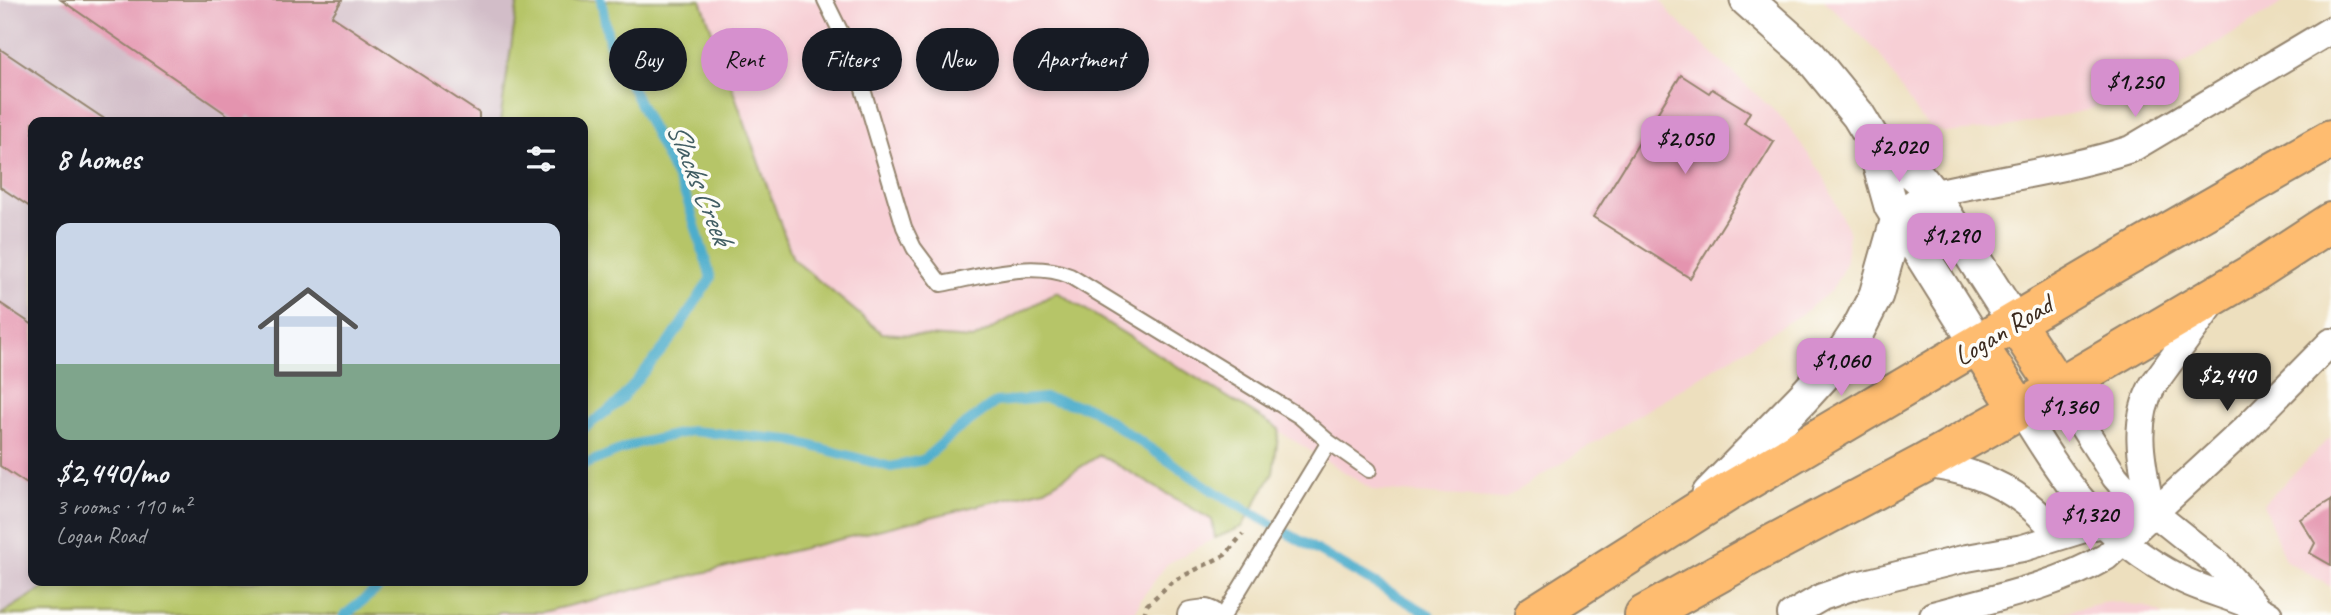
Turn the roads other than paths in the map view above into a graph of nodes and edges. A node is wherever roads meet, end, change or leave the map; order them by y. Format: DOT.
graph roads {
  1 [pos="825,0"];
  2 [pos="1747,0"];
  3 [pos="2331,30"];
  4 [pos="1872,138"];
  5 [pos="2331,139"];
  6 [pos="1932,194"];
  7 [pos="1898,218"];
  8 [pos="2331,222"];
  9 [pos="2221,291"];
  10 [pos="2015,323"];
  11 [pos="2331,342"];
  12 [pos="1978,345"];
  13 [pos="2057,387"];
  14 [pos="2018,408"];
  15 [pos="1329,442"];
  16 [pos="1923,464"];
  17 [pos="1369,470"];
  18 [pos="2152,514"];
  19 [pos="1685,518"];
  20 [pos="2102,524"];
  21 [pos="2065,535"];
  22 [pos="2124,542"];
  23 [pos="2263,611"];
  24 [pos="1191,615"];
  25 [pos="1211,615"];
  26 [pos="1224,615"];
  27 [pos="1534,615"];
  28 [pos="1644,615"];
  29 [pos="1791,615"];
  30 [pos="1933,615"];
  1 -- 15 [label="lane"];
  2 -- 4 [label="street"];
  3 -- 6 [label="street"];
  4 -- 6 [label="street"];
  4 -- 7 [label="street"];
  5 -- 10 [label="main road, Logan Road"];
  6 -- 7 [label="street"];
  6 -- 10 [label="street"];
  7 -- 12 [label="street"];
  7 -- 19 [label="street"];
  8 -- 9 [label="main road"];
  9 -- 13 [label="main road"];
  9 -- 18 [label="street"];
  10 -- 12 [label="main road, Logan Road"];
  10 -- 13 [label="main road"];
  11 -- 18 [label="street"];
  12 -- 14 [label="main road"];
  12 -- 19 [label="main road, Logan Road"];
  13 -- 14 [label="main road"];
  13 -- 18 [label="street"];
  14 -- 16 [label="main road"];
  14 -- 20 [label="street"];
  15 -- 17 [label="lane"];
  15 -- 26 [label="lane"];
  16 -- 21 [label="street"];
  16 -- 28 [label="main road"];
  18 -- 20 [label="street"];
  18 -- 22 [label="street"];
  18 -- 23 [label="street"];
  19 -- 27 [label="main road, Logan Road"];
  20 -- 21 [label="street"];
  20 -- 22 [label="street"];
  21 -- 29 [label="street"];
  22 -- 23 [label="street"];
  22 -- 30 [label="street"];
  24 -- 25 [label="street"];
}
